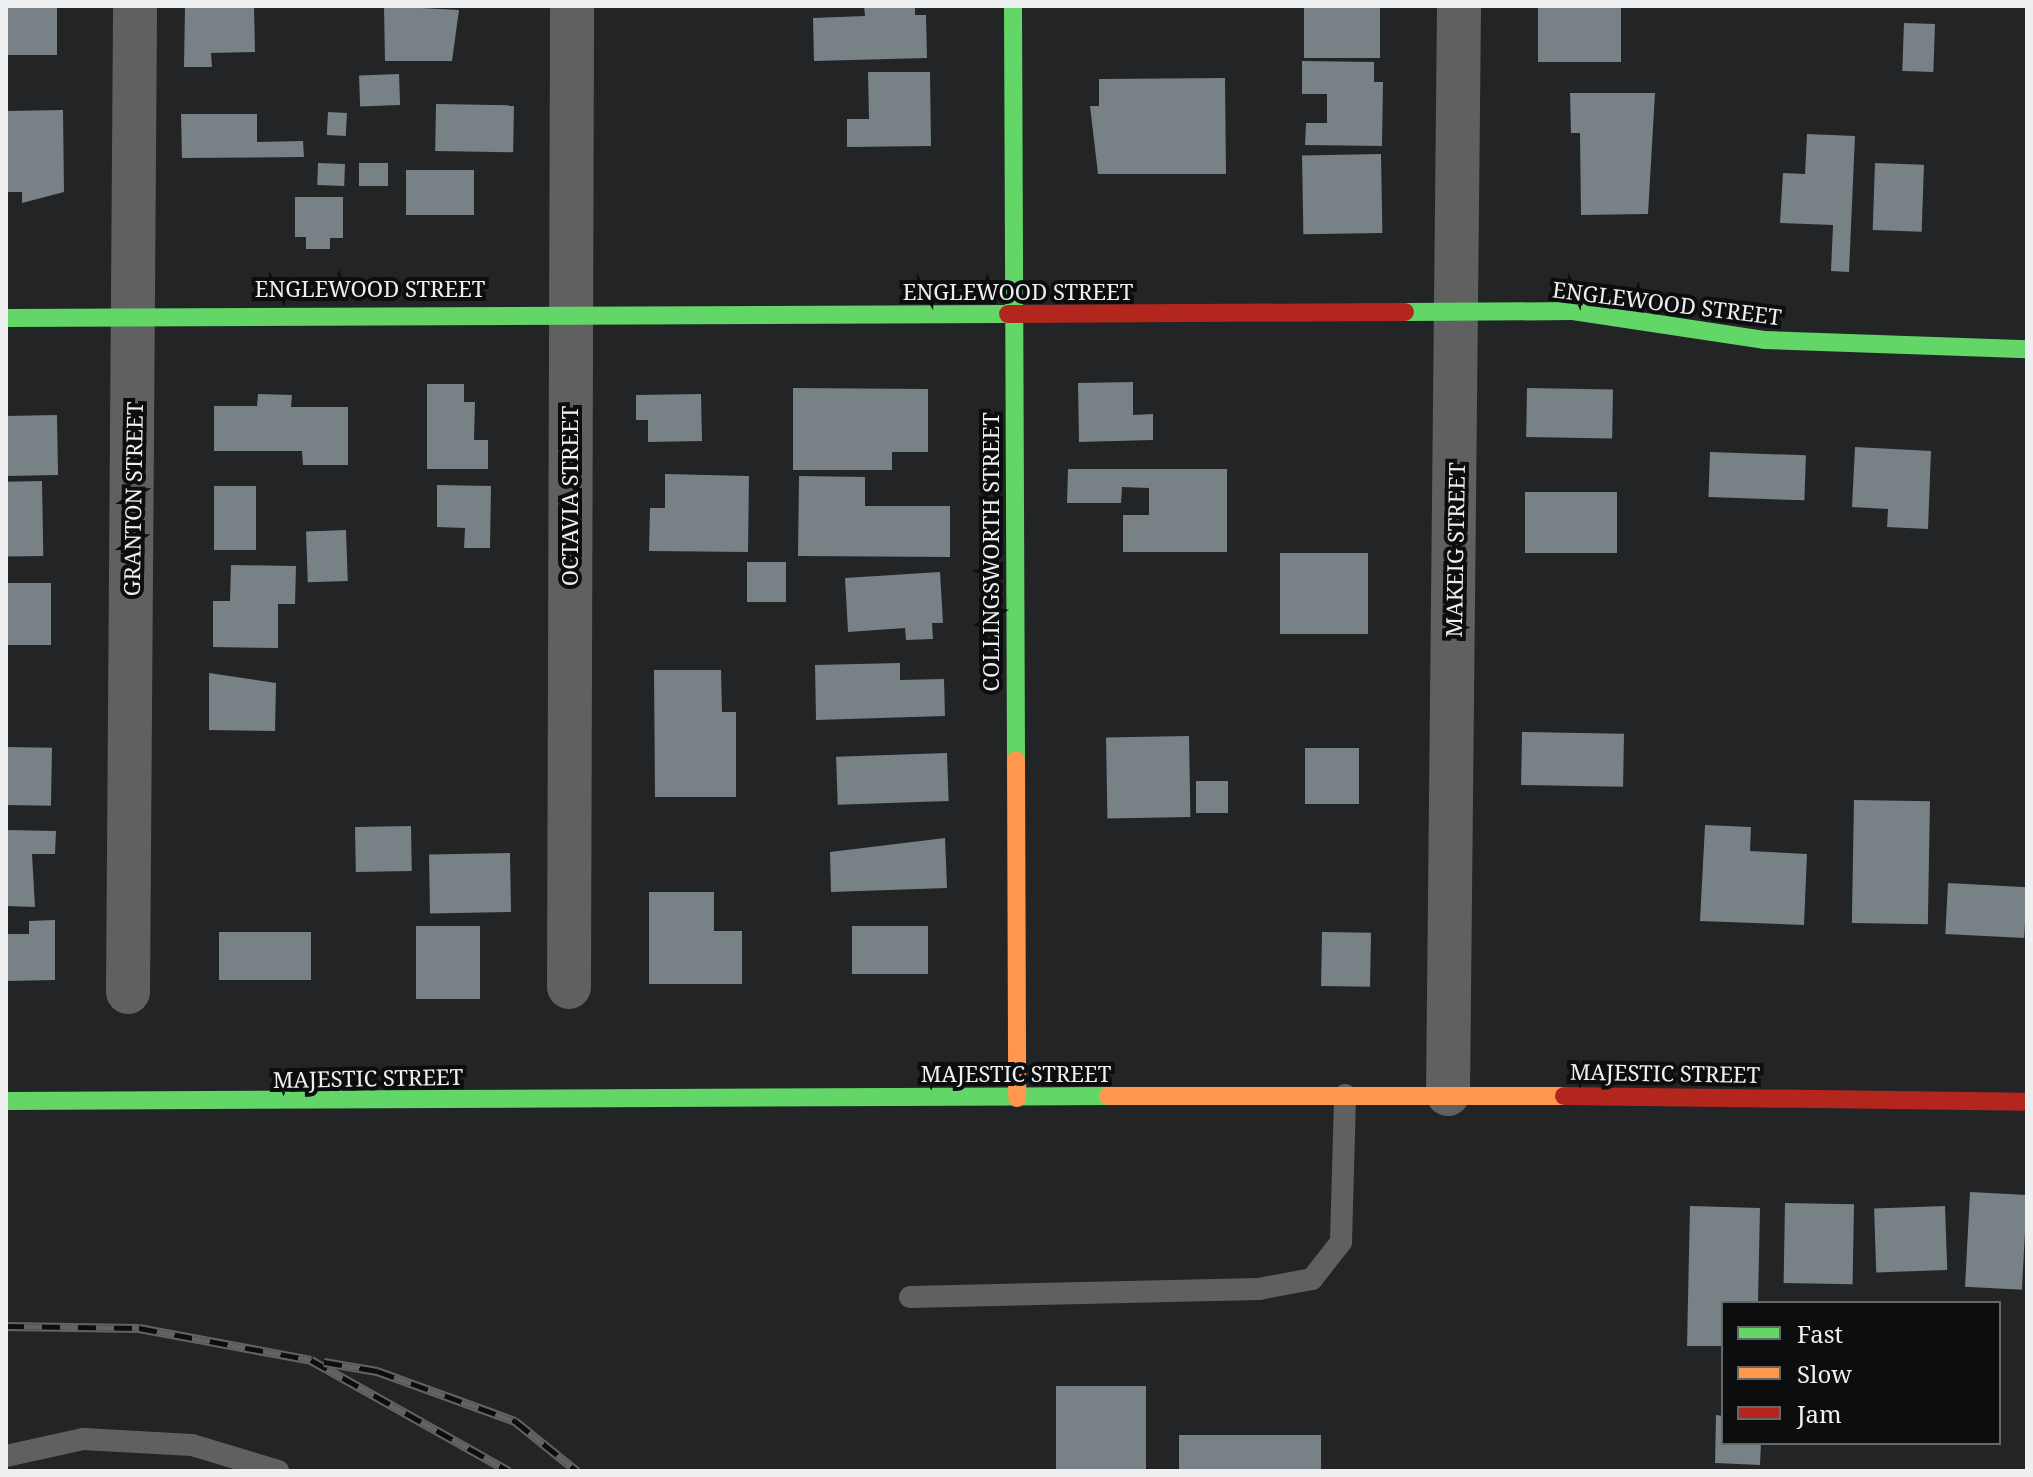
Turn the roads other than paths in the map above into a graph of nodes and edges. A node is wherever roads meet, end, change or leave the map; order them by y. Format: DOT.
graph roads {
  1 [pos="135,6"];
  2 [pos="572,6"];
  3 [pos="1013,6"];
  4 [pos="1459,6"];
  5 [pos="571,311"];
  6 [pos="1458,314"];
  7 [pos="134,315"];
  8 [pos="1014,317"];
  9 [pos="6,318"];
  10 [pos="2027,349"];
  11 [pos="569,987"];
  12 [pos="128,992"];
  13 [pos="1448,1094"];
  14 [pos="1345,1095"];
  15 [pos="1017,1098"];
  16 [pos="6,1101"];
  17 [pos="2027,1102"];
  18 [pos="910,1297"];
  19 [pos="6,1456"];
  20 [pos="278,1471"];
  1 -- 7 [label="street, GRANTON STREET"];
  2 -- 5 [label="street, OCTAVIA STREET"];
  3 -- 8 [label="street, COLLINGSWORTH STREET"];
  4 -- 6 [label="street, MAKEIG STREET"];
  5 -- 7 [label="street, ENGLEWOOD STREET"];
  5 -- 8 [label="street, ENGLEWOOD STREET"];
  5 -- 11 [label="street, OCTAVIA STREET"];
  6 -- 8 [label="street, ENGLEWOOD STREET"];
  6 -- 10 [label="street, ENGLEWOOD STREET"];
  6 -- 13 [label="street, MAKEIG STREET"];
  7 -- 9 [label="street, ENGLEWOOD STREET"];
  7 -- 12 [label="street, GRANTON STREET"];
  8 -- 15 [label="street, COLLINGSWORTH STREET"];
  13 -- 14 [label="street, MAJESTIC STREET"];
  13 -- 17 [label="street, MAJESTIC STREET"];
  14 -- 15 [label="street, MAJESTIC STREET"];
  14 -- 18 [label="lane"];
  15 -- 16 [label="street, MAJESTIC STREET"];
  19 -- 20 [label="lane"];
}
